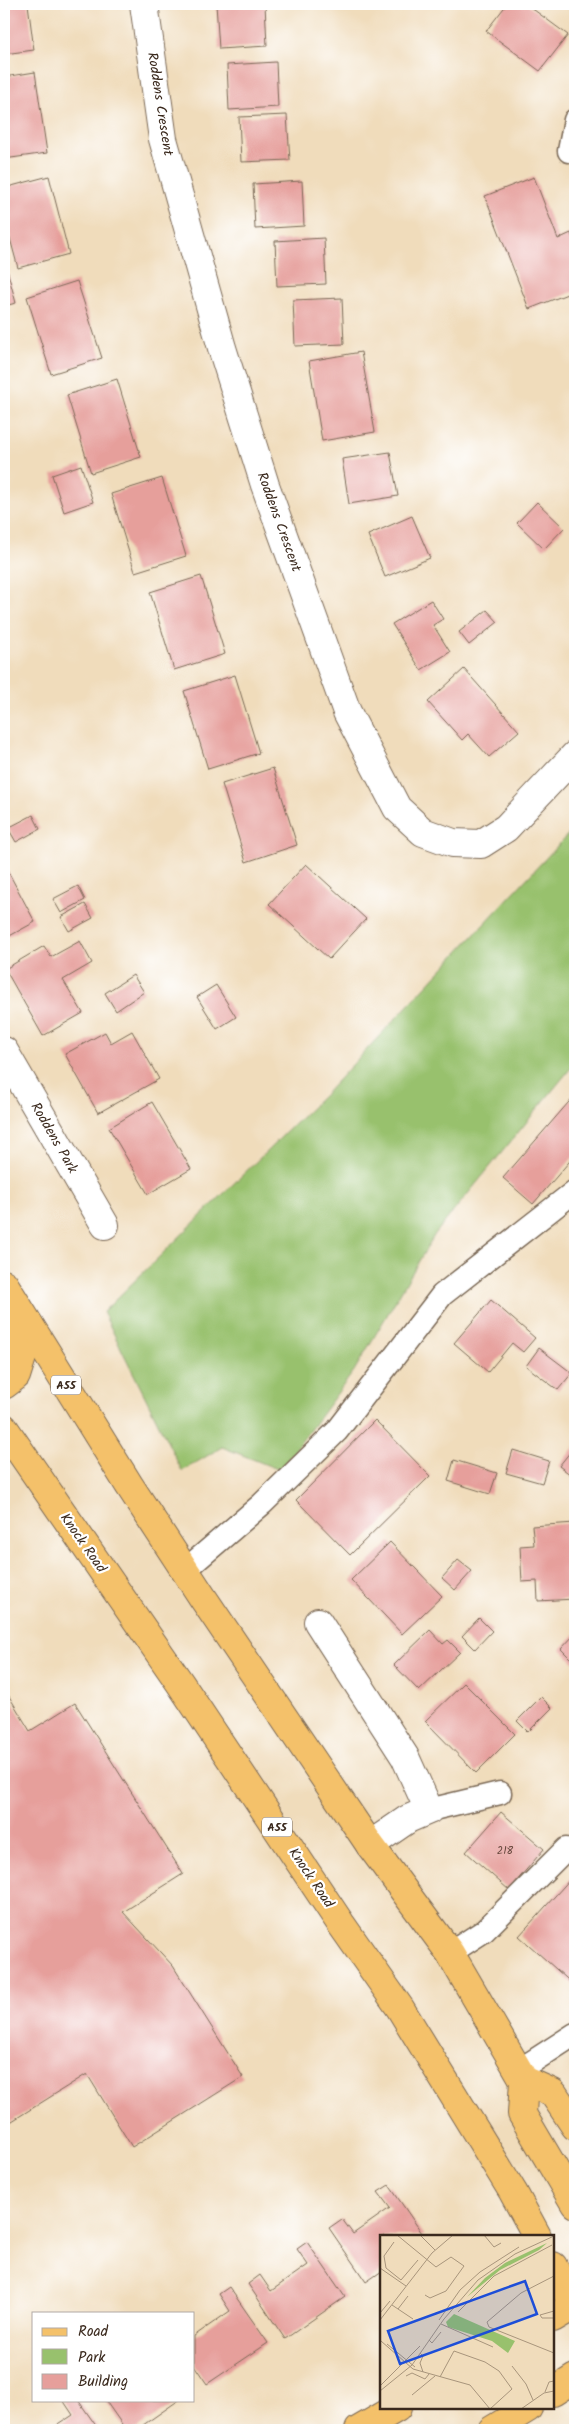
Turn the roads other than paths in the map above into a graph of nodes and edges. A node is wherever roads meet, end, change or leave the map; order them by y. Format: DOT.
graph roads {
  1 [pos="144,4"];
  2 [pos="575,120"];
  3 [pos="569,151"];
  4 [pos="575,755"];
  5 [pos="4,1051"];
  6 [pos="575,1191"];
  7 [pos="105,1225"];
  8 [pos="4,1284"];
  9 [pos="4,1323"];
  10 [pos="4,1385"];
  11 [pos="4,1428"];
  12 [pos="184,1571"];
  13 [pos="318,1622"];
  14 [pos="500,1793"];
  15 [pos="429,1810"];
  16 [pos="370,1845"];
  17 [pos="566,1849"];
  18 [pos="450,1953"];
  19 [pos="575,2034"];
  20 [pos="521,2075"];
  21 [pos="575,2126"];
  22 [pos="575,2204"];
  23 [pos="536,2235"];
  24 [pos="554,2269"];
  25 [pos="569,2310"];
  26 [pos="575,2378"];
  27 [pos="554,2391"];
  28 [pos="395,2409"];
  29 [pos="526,2409"];
  30 [pos="358,2430"];
  31 [pos="492,2430"];
  1 -- 4 [label="street, Roddens Crescent"];
  2 -- 3 [label="lane"];
  5 -- 7 [label="street, Roddens Park"];
  6 -- 12 [label="lane"];
  8 -- 12 [label="main road, A55"];
  9 -- 10 [label="main road"];
  11 -- 23 [label="main road, Knock Road / A55"];
  12 -- 16 [label="main road, A55"];
  13 -- 15 [label="street"];
  14 -- 15 [label="lane"];
  15 -- 16 [label="street"];
  16 -- 18 [label="main road, A55"];
  17 -- 18 [label="lane"];
  18 -- 20 [label="main road, A55"];
  19 -- 20 [label="lane"];
  20 -- 21 [label="main road"];
  20 -- 22 [label="main road"];
  24 -- 25 [label="main road"];
  26 -- 27 [label="main road"];
  28 -- 30 [label="main road"];
  29 -- 31 [label="main road"];
}
